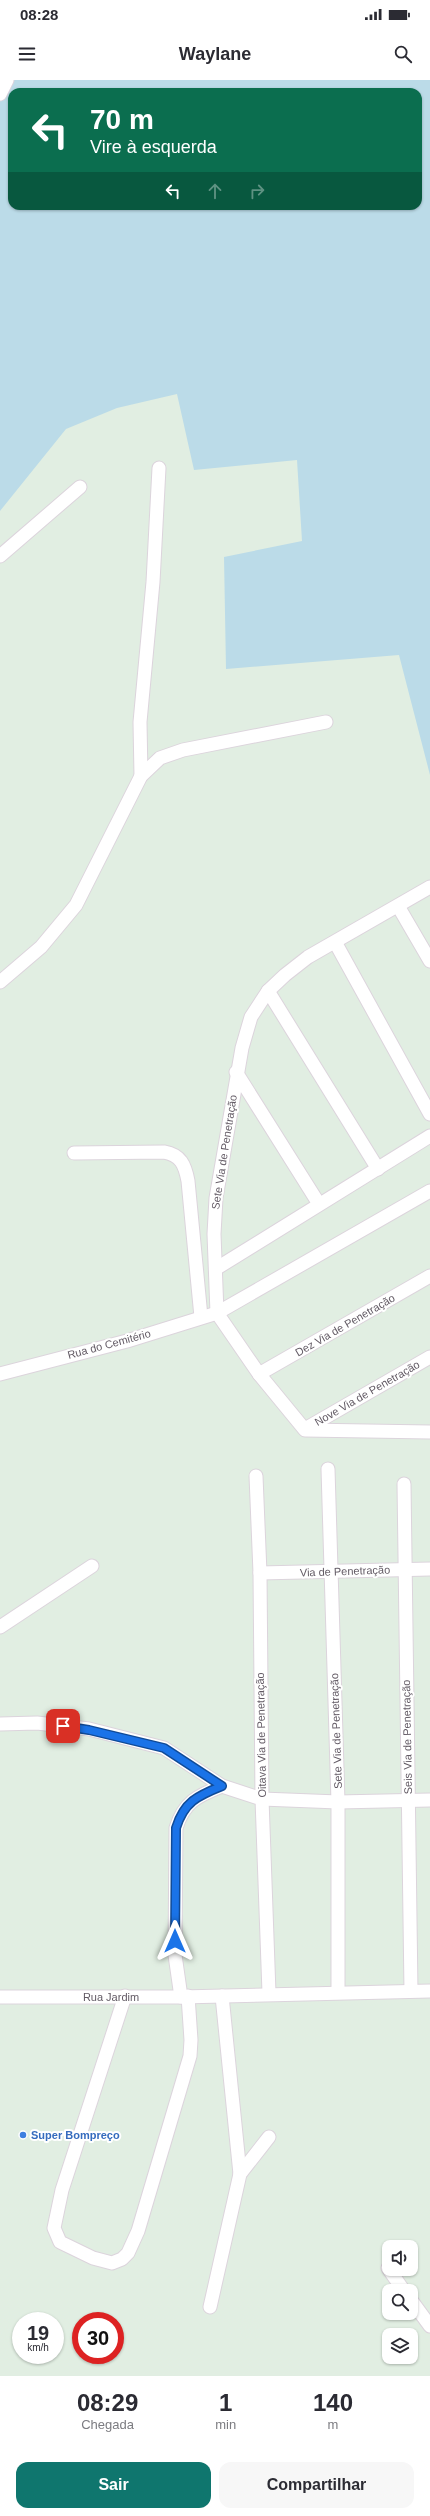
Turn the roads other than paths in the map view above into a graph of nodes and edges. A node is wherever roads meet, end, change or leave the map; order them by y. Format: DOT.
graph roads {
  1 [pos="7,80"];
  2 [pos="0,94"];
  3 [pos="158,468"];
  4 [pos="80,487"];
  5 [pos="0,556"];
  6 [pos="326,722"];
  7 [pos="141,776"];
  8 [pos="430,887"];
  9 [pos="398,906"];
  10 [pos="335,942"];
  11 [pos="430,961"];
  12 [pos="0,982"];
  13 [pos="268,991"];
  14 [pos="236,1072"];
  15 [pos="430,1114"];
  16 [pos="430,1136"];
  17 [pos="74,1153"];
  18 [pos="378,1169"];
  19 [pos="430,1191"];
  20 [pos="319,1204"];
  21 [pos="217,1268"];
  22 [pos="430,1276"];
  23 [pos="217,1313"];
  24 [pos="201,1318"];
  25 [pos="430,1357"];
  26 [pos="0,1374"];
  27 [pos="259,1374"];
  28 [pos="304,1430"];
  29 [pos="430,1432"];
  30 [pos="328,1469"];
  31 [pos="256,1476"];
  32 [pos="404,1484"];
  33 [pos="92,1566"];
  34 [pos="405,1569"];
  35 [pos="430,1569"];
  36 [pos="331,1572"];
  37 [pos="260,1573"];
  38 [pos="0,1627"];
  39 [pos="0,1724"];
  40 [pos="222,1786"];
  41 [pos="262,1798"];
  42 [pos="408,1800"];
  43 [pos="430,1800"];
  44 [pos="338,1802"];
  45 [pos="430,1990"];
  46 [pos="411,1991"];
  47 [pos="338,1992"];
  48 [pos="269,1993"];
  49 [pos="126,1996"];
  50 [pos="222,1996"];
  51 [pos="0,1997"];
  52 [pos="184,1997"];
  53 [pos="268,2137"];
  54 [pos="240,2174"];
  55 [pos="210,2307"];
  56 [pos="418,2310"];
  57 [pos="430,2326"];
  1 -- 2 [label="street"];
  3 -- 7 [label="street"];
  4 -- 5 [label="street"];
  6 -- 7 [label="street"];
  7 -- 12 [label="street"];
  8 -- 9 [label="street, Sete Via de Penetração"];
  9 -- 10 [label="street, Sete Via de Penetração"];
  9 -- 11 [label="street"];
  10 -- 13 [label="street, Sete Via de Penetração"];
  10 -- 15 [label="street"];
  13 -- 14 [label="street, Sete Via de Penetração"];
  13 -- 18 [label="street"];
  14 -- 20 [label="street"];
  14 -- 21 [label="street, Sete Via de Penetração"];
  16 -- 18 [label="street"];
  17 -- 24 [label="street"];
  18 -- 20 [label="street"];
  19 -- 23 [label="street, Rua do Cemitério"];
  20 -- 21 [label="street"];
  21 -- 23 [label="street, Sete Via de Penetração"];
  22 -- 27 [label="street, Dez Via de Penetração"];
  23 -- 24 [label="street, Rua do Cemitério"];
  23 -- 27 [label="street"];
  24 -- 26 [label="street, Rua do Cemitério"];
  25 -- 28 [label="street, Nove Via de Penetração"];
  27 -- 28 [label="street"];
  28 -- 29 [label="street"];
  30 -- 36 [label="street, Sete Via de Penetração"];
  31 -- 37 [label="street, Oitava Via de Penetração"];
  32 -- 34 [label="street, Seis Via de Penetração"];
  33 -- 38 [label="street"];
  34 -- 35 [label="street, Via de Penetração"];
  34 -- 36 [label="street, Via de Penetração"];
  34 -- 42 [label="street, Seis Via de Penetração"];
  36 -- 37 [label="street, Via de Penetração"];
  36 -- 44 [label="street, Sete Via de Penetração"];
  37 -- 41 [label="street, Oitava Via de Penetração"];
  39 -- 40 [label="street"];
  40 -- 41 [label="street"];
  40 -- 52 [label="street"];
  41 -- 44 [label="street"];
  41 -- 48 [label="street, Oitava Via de Penetração"];
  42 -- 43 [label="street"];
  42 -- 44 [label="street"];
  42 -- 46 [label="street, Seis Via de Penetração"];
  44 -- 47 [label="street, Sete Via de Penetração"];
  45 -- 46 [label="street, Rua Jardim"];
  46 -- 47 [label="street, Rua Jardim"];
  47 -- 48 [label="street, Rua Jardim"];
  48 -- 50 [label="street, Rua Jardim"];
  49 -- 51 [label="street, Rua Jardim"];
  49 -- 52 [label="street, Rua Jardim"];
  49 -- 52 [label="street"];
  50 -- 52 [label="street, Rua Jardim"];
  50 -- 54 [label="street"];
  53 -- 54 [label="street"];
  54 -- 55 [label="street"];
  56 -- 57 [label="street"];
}
